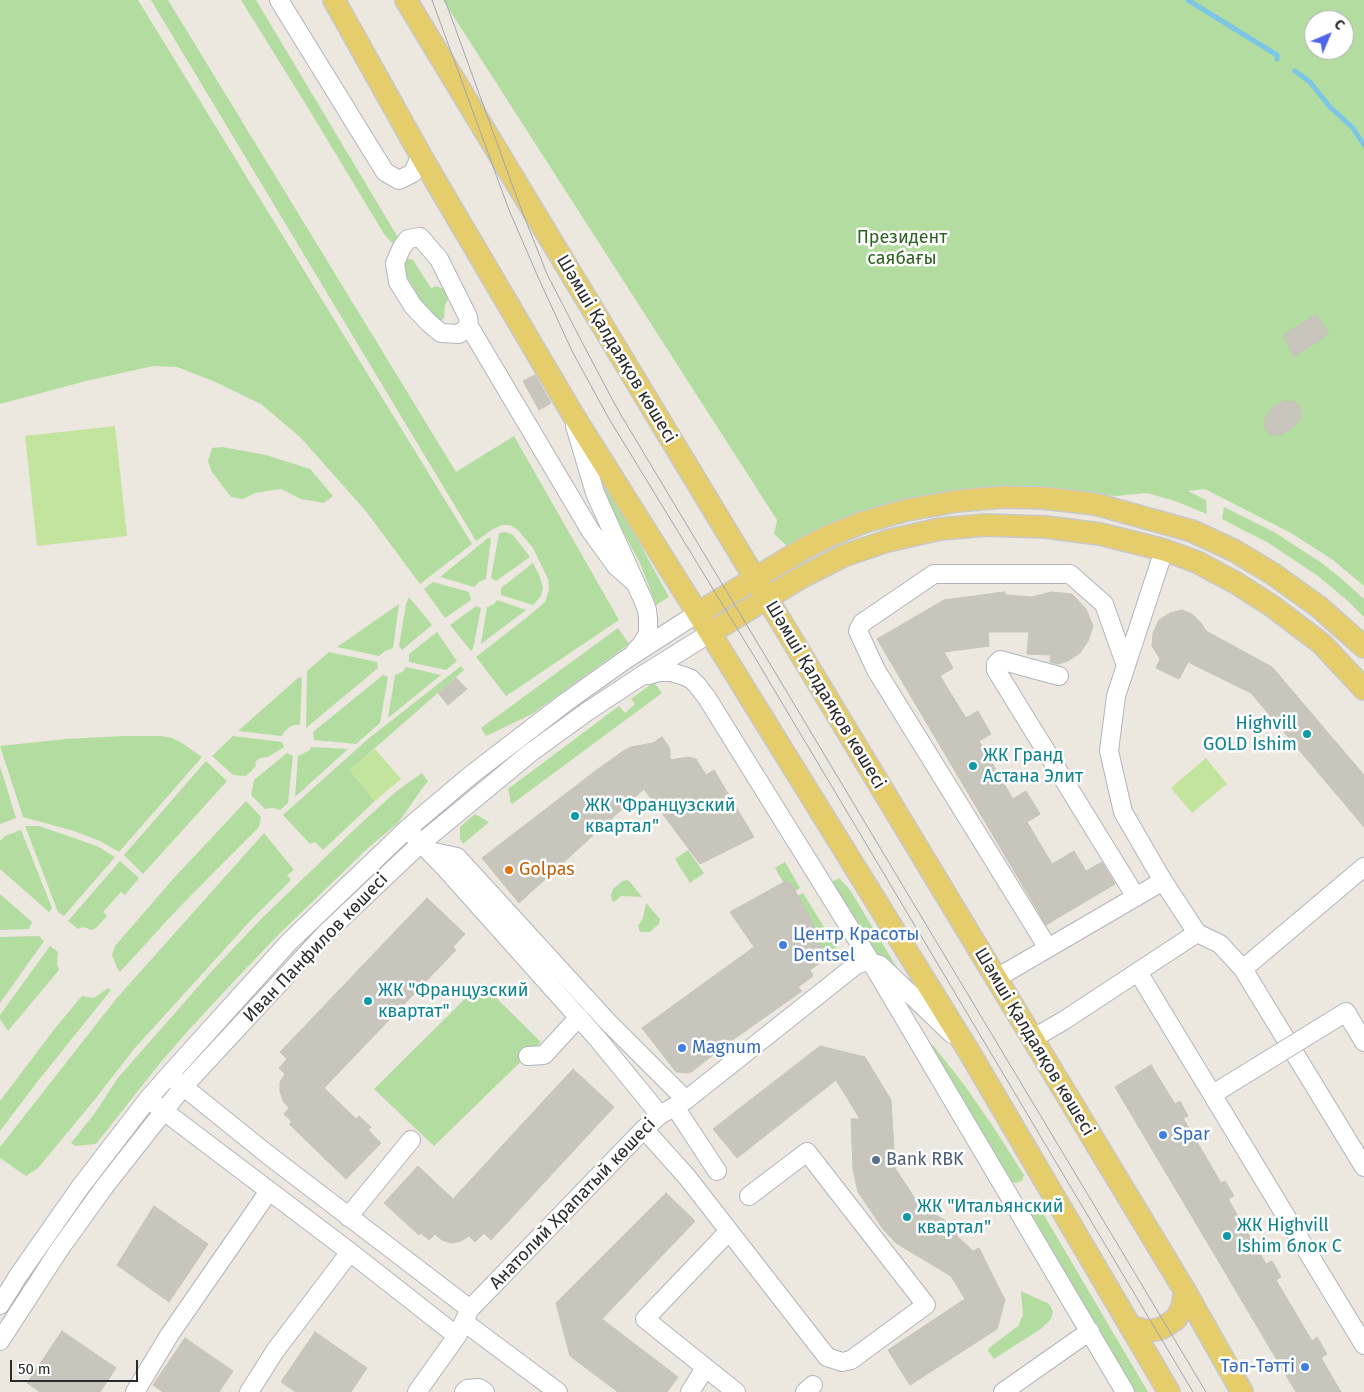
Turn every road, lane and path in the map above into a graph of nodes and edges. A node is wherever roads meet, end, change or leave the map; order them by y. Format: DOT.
graph roads {
  1 [pos="279,0"];
  2 [pos="334,0"];
  3 [pos="406,0"];
  4 [pos="425,163"];
  5 [pos="469,326"];
  6 [pos="572,412"];
  7 [pos="1164,550"];
  8 [pos="754,579"];
  9 [pos="634,582"];
  10 [pos="766,598"];
  11 [pos="698,613"];
  12 [pos="710,633"];
  13 [pos="1364,647"];
  14 [pos="625,660"];
  15 [pos="1126,666"];
  16 [pos="1060,676"];
  17 [pos="638,678"];
  18 [pos="1364,689"];
  19 [pos="407,829"];
  20 [pos="425,847"];
  21 [pos="1364,867"];
  22 [pos="1163,881"];
  23 [pos="1136,897"];
  24 [pos="1196,933"];
  25 [pos="1048,948"];
  26 [pos="871,962"];
  27 [pos="1243,968"];
  28 [pos="1138,972"];
  29 [pos="995,978"];
  30 [pos="579,1018"];
  31 [pos="1032,1039"];
  32 [pos="1364,1042"];
  33 [pos="968,1050"];
  34 [pos="528,1056"];
  35 [pos="169,1075"];
  36 [pos="183,1087"];
  37 [pos="1213,1094"];
  38 [pos="148,1099"];
  39 [pos="673,1107"];
  40 [pos="164,1111"];
  41 [pos="644,1129"];
  42 [pos="412,1140"];
  43 [pos="1364,1167"];
  44 [pos="717,1171"];
  45 [pos="269,1192"];
  46 [pos="749,1196"];
  47 [pos="348,1217"];
  48 [pos="729,1230"];
  49 [pos="350,1252"];
  50 [pos="1185,1291"];
  51 [pos="0,1306"];
  52 [pos="464,1322"];
  53 [pos="1130,1326"];
  54 [pos="1090,1332"];
  55 [pos="0,1341"];
  56 [pos="1364,1345"];
  57 [pos="705,1368"];
  58 [pos="135,1392"];
  59 [pos="248,1392"];
  60 [pos="417,1392"];
  61 [pos="464,1392"];
  62 [pos="484,1392"];
  63 [pos="558,1392"];
  64 [pos="690,1392"];
  65 [pos="736,1392"];
  66 [pos="1003,1392"];
  67 [pos="1125,1392"];
  68 [pos="1169,1392"];
  69 [pos="1242,1392"];
  1 -- 4 [label="street"];
  2 -- 4 [label="main road"];
  3 -- 8 [label="main road, Шәмші Қалдаяқов көшесі"];
  4 -- 6 [label="main road"];
  5 -- 5 [label="street"];
  5 -- 9 [label="street"];
  6 -- 9 [label="street"];
  6 -- 11 [label="main road"];
  7 -- 10 [label="main road"];
  7 -- 15 [label="street"];
  7 -- 18 [label="main road"];
  8 -- 10 [label="main road, Шәмші Қалдаяқов көшесі"];
  8 -- 11 [label="main road"];
  8 -- 13 [label="main road"];
  9 -- 14 [label="street"];
  10 -- 12 [label="main road"];
  10 -- 29 [label="main road, Шәмші Қалдаяқов көшесі"];
  11 -- 12 [label="main road"];
  11 -- 14 [label="street, Иван Панфилов көшесі"];
  12 -- 17 [label="street, Иван Панфилов көшесі"];
  12 -- 33 [label="main road"];
  14 -- 19 [label="street, Иван Панфилов көшесі"];
  15 -- 22 [label="street"];
  15 -- 25 [label="street"];
  16 -- 23 [label="street"];
  17 -- 20 [label="street, Иван Панфилов көшесі"];
  17 -- 26 [label="street"];
  19 -- 20 [label="street"];
  19 -- 35 [label="street, Иван Панфилов көшесі"];
  20 -- 30 [label="street"];
  20 -- 36 [label="street, Иван Панфилов көшесі"];
  20 -- 39 [label="street"];
  21 -- 27 [label="street"];
  22 -- 23 [label="street"];
  22 -- 24 [label="street"];
  23 -- 25 [label="street"];
  24 -- 27 [label="street"];
  24 -- 28 [label="street"];
  25 -- 29 [label="street"];
  26 -- 33 [label="street"];
  26 -- 39 [label="street, Анатолий Храпатый көшесі"];
  26 -- 54 [label="street"];
  27 -- 43 [label="street"];
  28 -- 31 [label="street"];
  28 -- 37 [label="street"];
  29 -- 31 [label="main road, Шәмші Қалдаяқов көшесі"];
  30 -- 34 [label="street"];
  30 -- 39 [label="street"];
  31 -- 50 [label="main road, Шәмші Қалдаяқов көшесі"];
  32 -- 37 [label="street, bridge"];
  33 -- 53 [label="main road"];
  35 -- 36 [label="street"];
  35 -- 38 [label="street, Иван Панфилов көшесі"];
  36 -- 40 [label="street, Иван Панфилов көшесі"];
  36 -- 47 [label="street"];
  37 -- 56 [label="street"];
  38 -- 40 [label="street"];
  38 -- 51 [label="street, Иван Панфилов көшесі"];
  39 -- 41 [label="street, Анатолий Храпатый көшесі"];
  39 -- 44 [label="street"];
  40 -- 45 [label="street"];
  40 -- 55 [label="street, Иван Панфилов көшесі"];
  41 -- 48 [label="street"];
  41 -- 52 [label="street, Анатолий Храпатый көшесі"];
  42 -- 47 [label="street"];
  45 -- 49 [label="street"];
  45 -- 58 [label="street"];
  46 -- 48 [label="street"];
  47 -- 52 [label="street"];
  48 -- 57 [label="street"];
  49 -- 52 [label="street"];
  49 -- 59 [label="street"];
  50 -- 53 [label="main road"];
  50 -- 69 [label="main road, Шәмші Қалдаяқов көшесі"];
  52 -- 60 [label="street, Анатолий Храпатый көшесі"];
  52 -- 63 [label="street"];
  53 -- 68 [label="main road"];
  54 -- 66 [label="street"];
  54 -- 67 [label="street"];
  57 -- 64 [label="street"];
  57 -- 65 [label="street"];
  61 -- 62 [label="street"];
}
